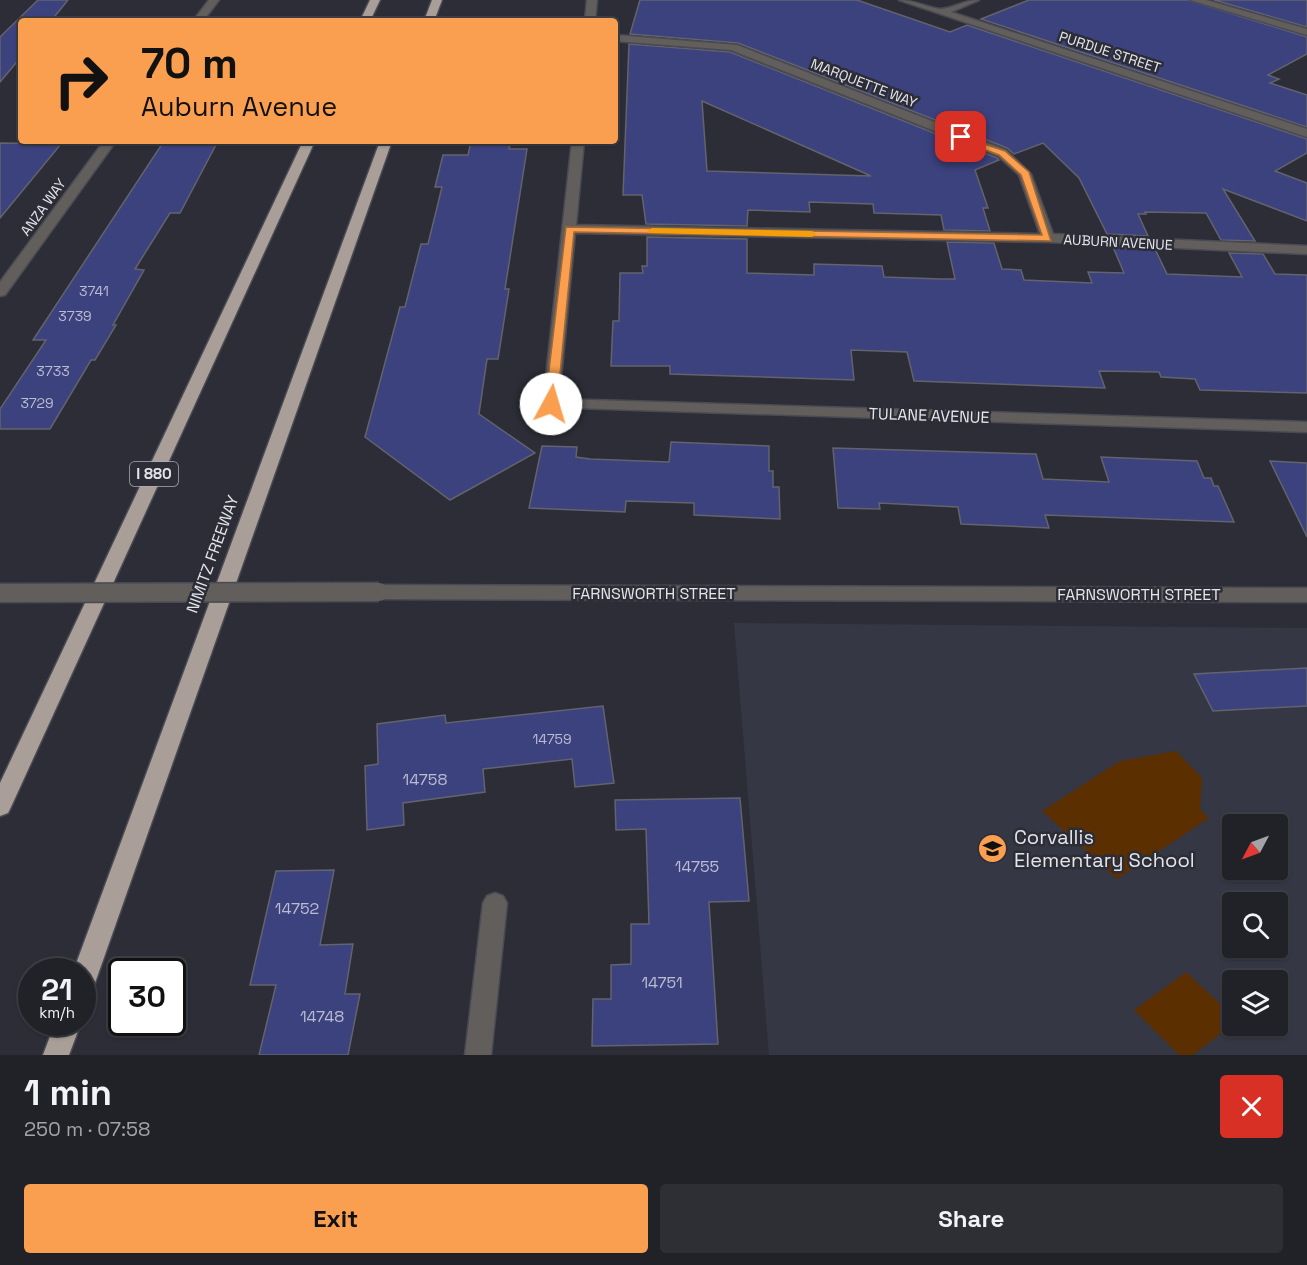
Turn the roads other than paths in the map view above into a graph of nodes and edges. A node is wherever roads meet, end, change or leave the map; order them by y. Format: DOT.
graph roads {
  1 [pos="214,0"];
  2 [pos="375,0"];
  3 [pos="437,0"];
  4 [pos="592,0"];
  5 [pos="904,0"];
  6 [pos="974,0"];
  7 [pos="1195,0"];
  8 [pos="942,12"];
  9 [pos="200,18"];
  10 [pos="366,18"];
  11 [pos="430,18"];
  12 [pos="590,18"];
  13 [pos="1307,32"];
  14 [pos="618,38"];
  15 [pos="1307,133"];
  16 [pos="108,144"];
  17 [pos="308,144"];
  18 [pos="385,144"];
  19 [pos="578,144"];
  20 [pos="569,229"];
  21 [pos="1048,238"];
  22 [pos="1307,250"];
  23 [pos="0,292"];
  24 [pos="1307,427"];
  25 [pos="0,592"];
  26 [pos="1307,595"];
  27 [pos="0,807"];
  28 [pos="495,903"];
  29 [pos="91,958"];
  30 [pos="63,1036"];
  31 [pos="56,1055"];
  32 [pos="478,1055"];
  1 -- 9 [label="street"];
  2 -- 10 [label="highway"];
  3 -- 11 [label="highway"];
  4 -- 12 [label="street"];
  5 -- 8 [label="street, PURDUE STREET"];
  6 -- 8 [label="street"];
  7 -- 13 [label="street"];
  8 -- 15 [label="street, PURDUE STREET"];
  14 -- 21 [label="street, MARQUETTE WAY"];
  16 -- 23 [label="street, ANZA WAY"];
  17 -- 27 [label="highway, I 880"];
  18 -- 29 [label="highway, NIMITZ FREEWAY"];
  19 -- 20 [label="street"];
  20 -- 21 [label="street, AUBURN AVENUE"];
  20 -- 24 [label="street, TULANE AVENUE"];
  21 -- 22 [label="street, AUBURN AVENUE"];
  25 -- 26 [label="street, FARNSWORTH STREET, bridge"];
  28 -- 32 [label="street"];
  30 -- 31 [label="highway"];
}
